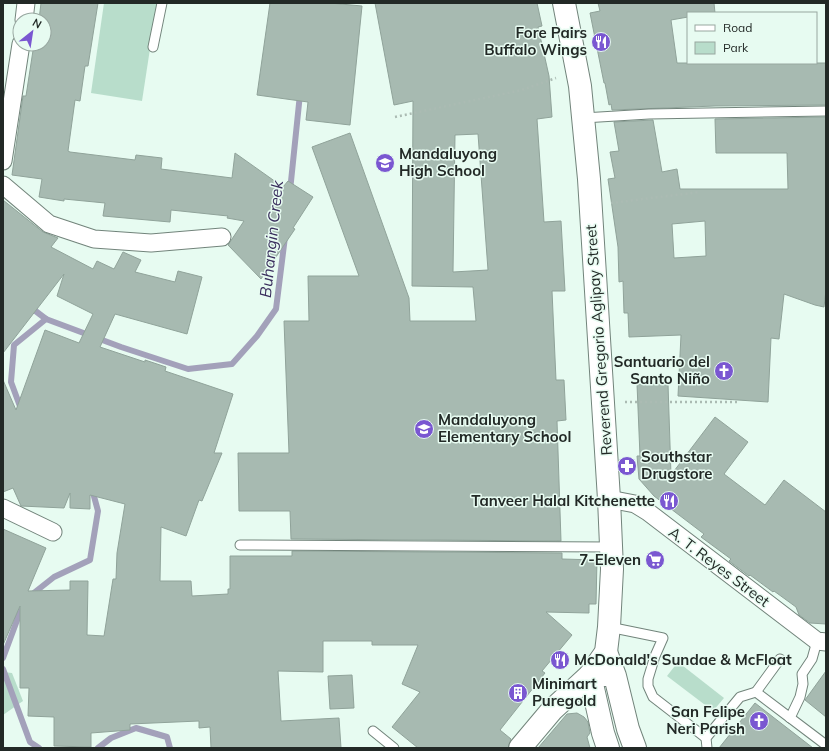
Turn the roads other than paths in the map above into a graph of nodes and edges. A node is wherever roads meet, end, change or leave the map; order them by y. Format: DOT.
graph roads {
  1 [pos="162,3"];
  2 [pos="564,3"];
  3 [pos="154,47"];
  4 [pos="20,52"];
  5 [pos="826,111"];
  6 [pos="583,118"];
  7 [pos="3,161"];
  8 [pos="3,185"];
  9 [pos="222,237"];
  10 [pos="609,499"];
  11 [pos="3,508"];
  12 [pos="53,532"];
  13 [pos="240,545"];
  14 [pos="611,547"];
  15 [pos="609,627"];
  16 [pos="821,642"];
  17 [pos="606,652"];
  18 [pos="780,659"];
  19 [pos="590,675"];
  20 [pos="615,676"];
  21 [pos="756,692"];
  22 [pos="790,718"];
  23 [pos="373,731"];
  24 [pos="706,738"];
  25 [pos="826,745"];
  26 [pos="394,748"];
  27 [pos="520,748"];
  28 [pos="608,748"];
  29 [pos="634,748"];
  30 [pos="707,748"];
  1 -- 3 [label="lane"];
  2 -- 6 [label="main road, Reverend Gregorio Aglipay Street"];
  4 -- 7 [label="street"];
  5 -- 6 [label="lane"];
  6 -- 10 [label="main road, Reverend Gregorio Aglipay Street"];
  8 -- 9 [label="street"];
  10 -- 14 [label="main road, Reverend Gregorio Aglipay Street"];
  10 -- 16 [label="street, A. T. Reyes Street"];
  11 -- 12 [label="street"];
  13 -- 14 [label="lane"];
  14 -- 15 [label="main road, Reverend Gregorio Aglipay Street"];
  15 -- 17 [label="main road, Reverend Gregorio Aglipay Street"];
  15 -- 24 [label="lane"];
  16 -- 22 [label="lane"];
  17 -- 19 [label="main road, Reverend Gregorio Aglipay Street"];
  17 -- 20 [label="main road"];
  18 -- 21 [label="lane"];
  19 -- 20 [label="main road"];
  19 -- 27 [label="main road, Reverend Gregorio Aglipay Street"];
  19 -- 28 [label="main road"];
  20 -- 29 [label="main road"];
  21 -- 22 [label="lane"];
  21 -- 24 [label="lane"];
  22 -- 25 [label="lane"];
  23 -- 26 [label="lane"];
  24 -- 30 [label="lane"];
}
